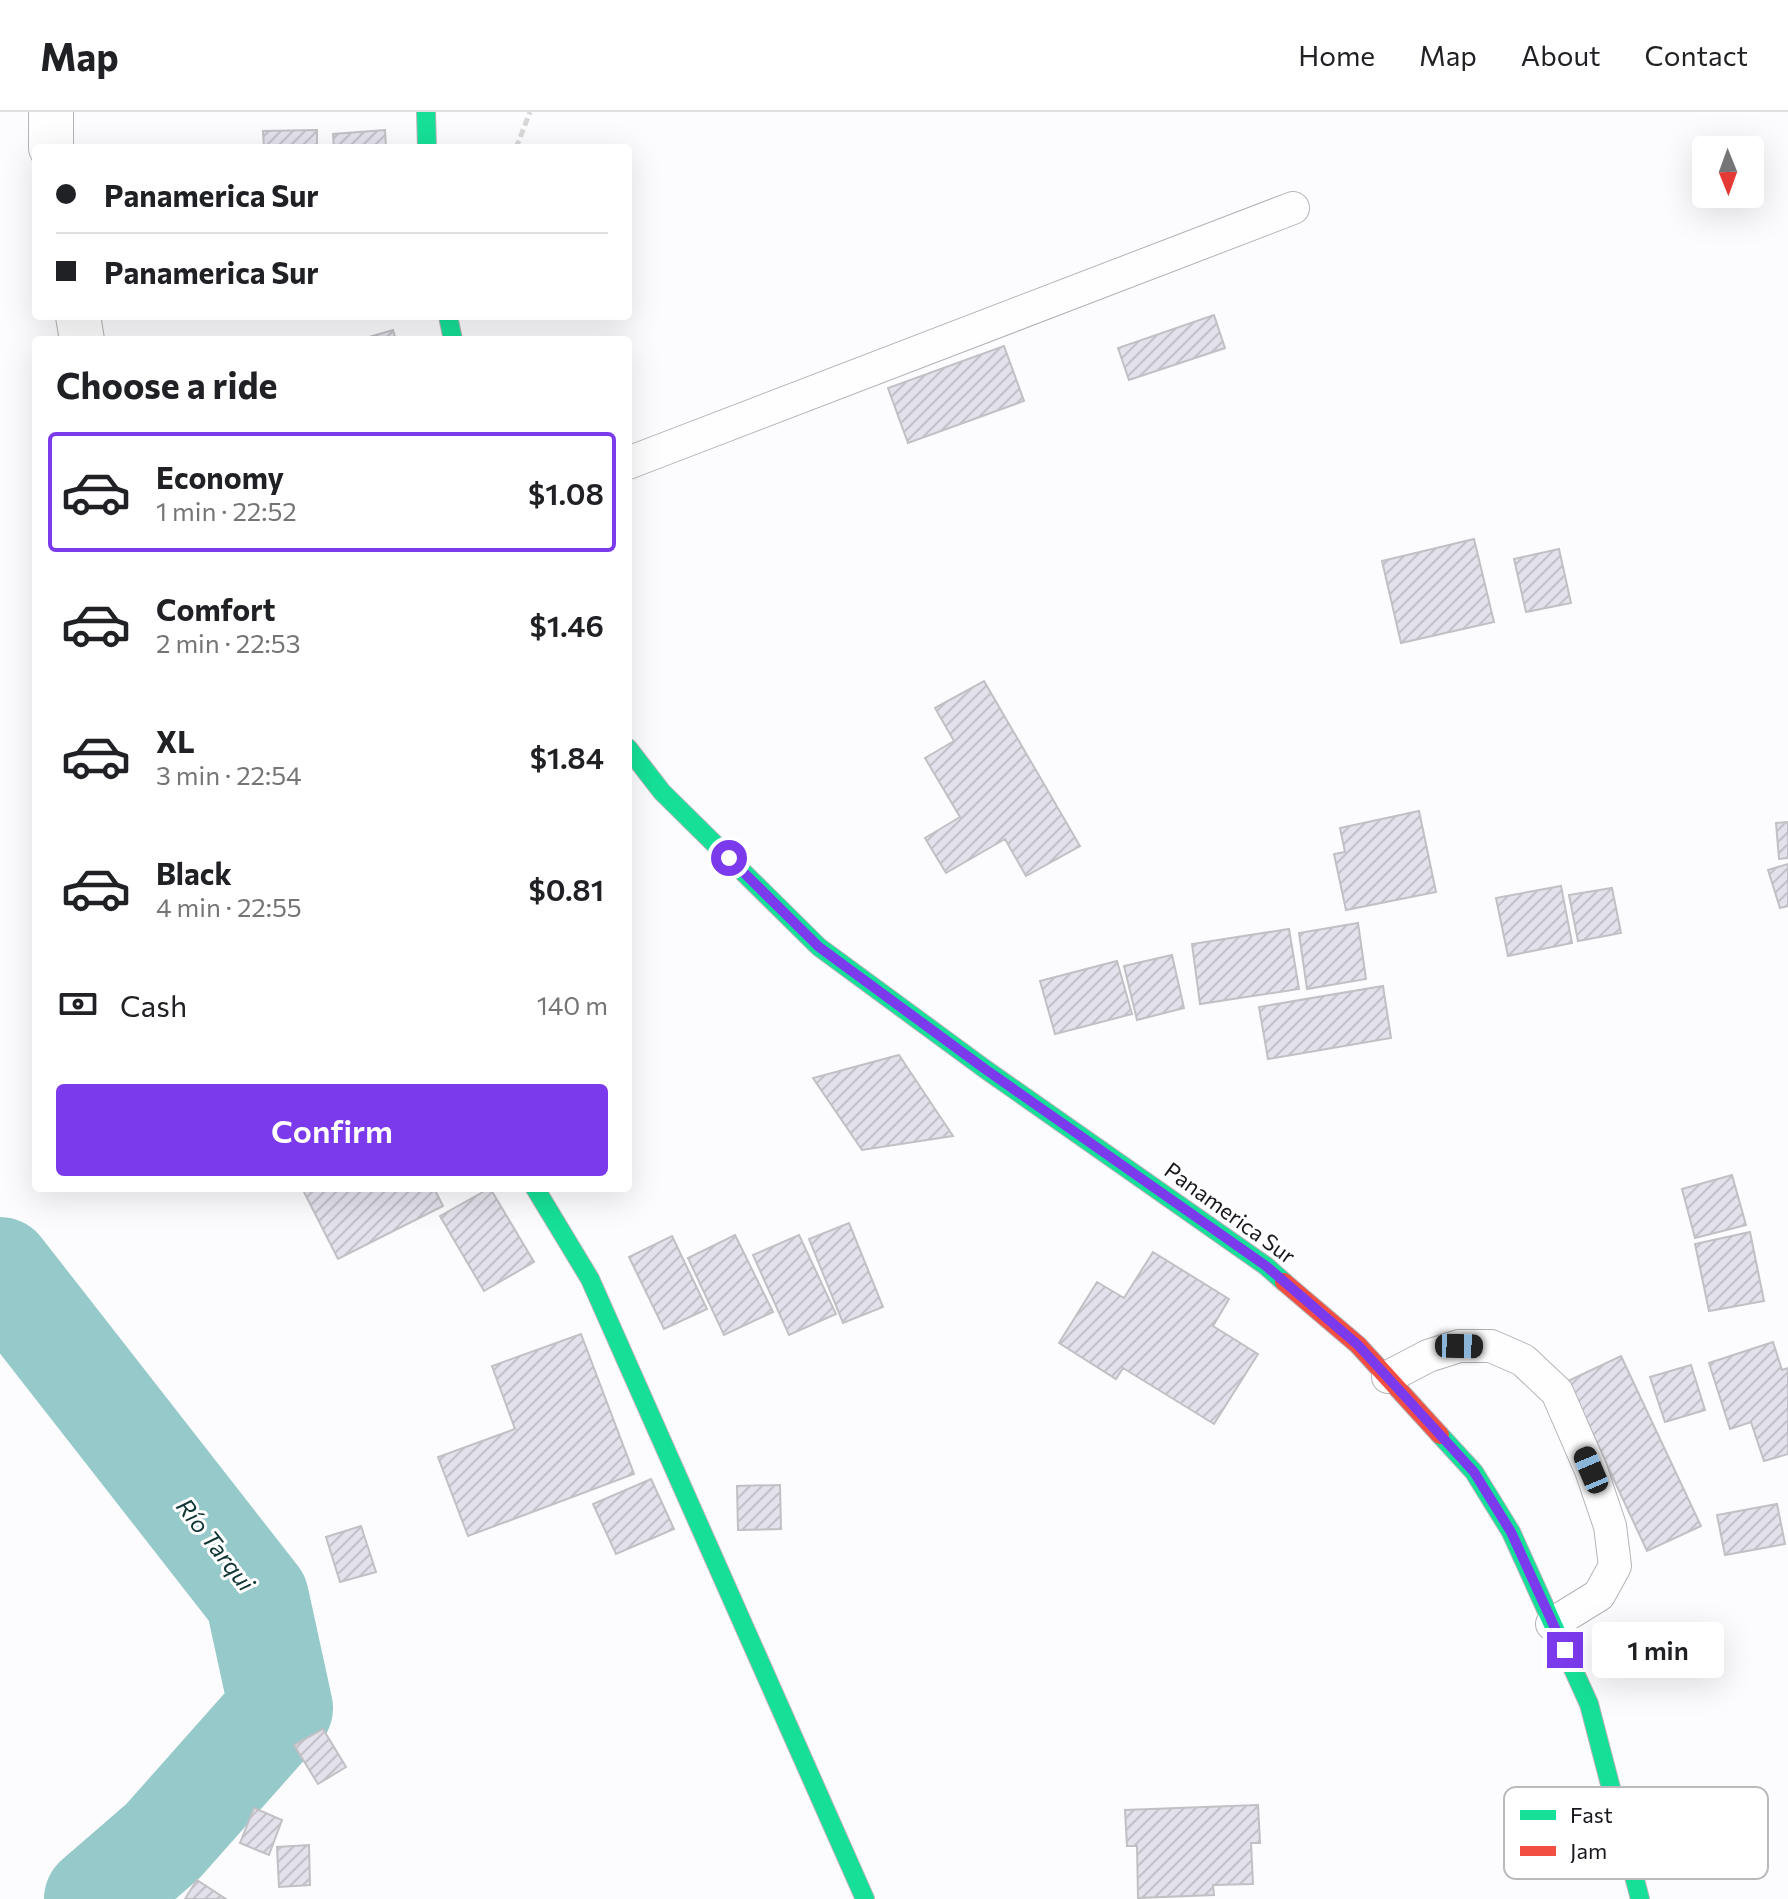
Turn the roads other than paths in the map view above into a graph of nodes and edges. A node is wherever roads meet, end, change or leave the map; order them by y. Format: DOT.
graph roads {
  1 [pos="51,112"];
  2 [pos="426,112"];
  3 [pos="51,144"];
  4 [pos="427,144"];
  5 [pos="1293,208"];
  6 [pos="632,461"];
  7 [pos="632,753"];
  8 [pos="537,1192"];
  9 [pos="1388,1377"];
  10 [pos="1552,1624"];
  11 [pos="1611,1787"];
  12 [pos="1635,1879"];
  13 [pos="865,1899"];
  14 [pos="1640,1899"];
  1 -- 3 [label="street"];
  2 -- 4 [label="main road"];
  5 -- 6 [label="lane"];
  7 -- 9 [label="main road, Panamerica Sur"];
  8 -- 13 [label="main road"];
  9 -- 10 [label="main road, Panamerica Sur"];
  9 -- 10 [label="lane"];
  10 -- 11 [label="main road, Panamerica Sur"];
  12 -- 14 [label="main road, Panamerica Sur"];
}
